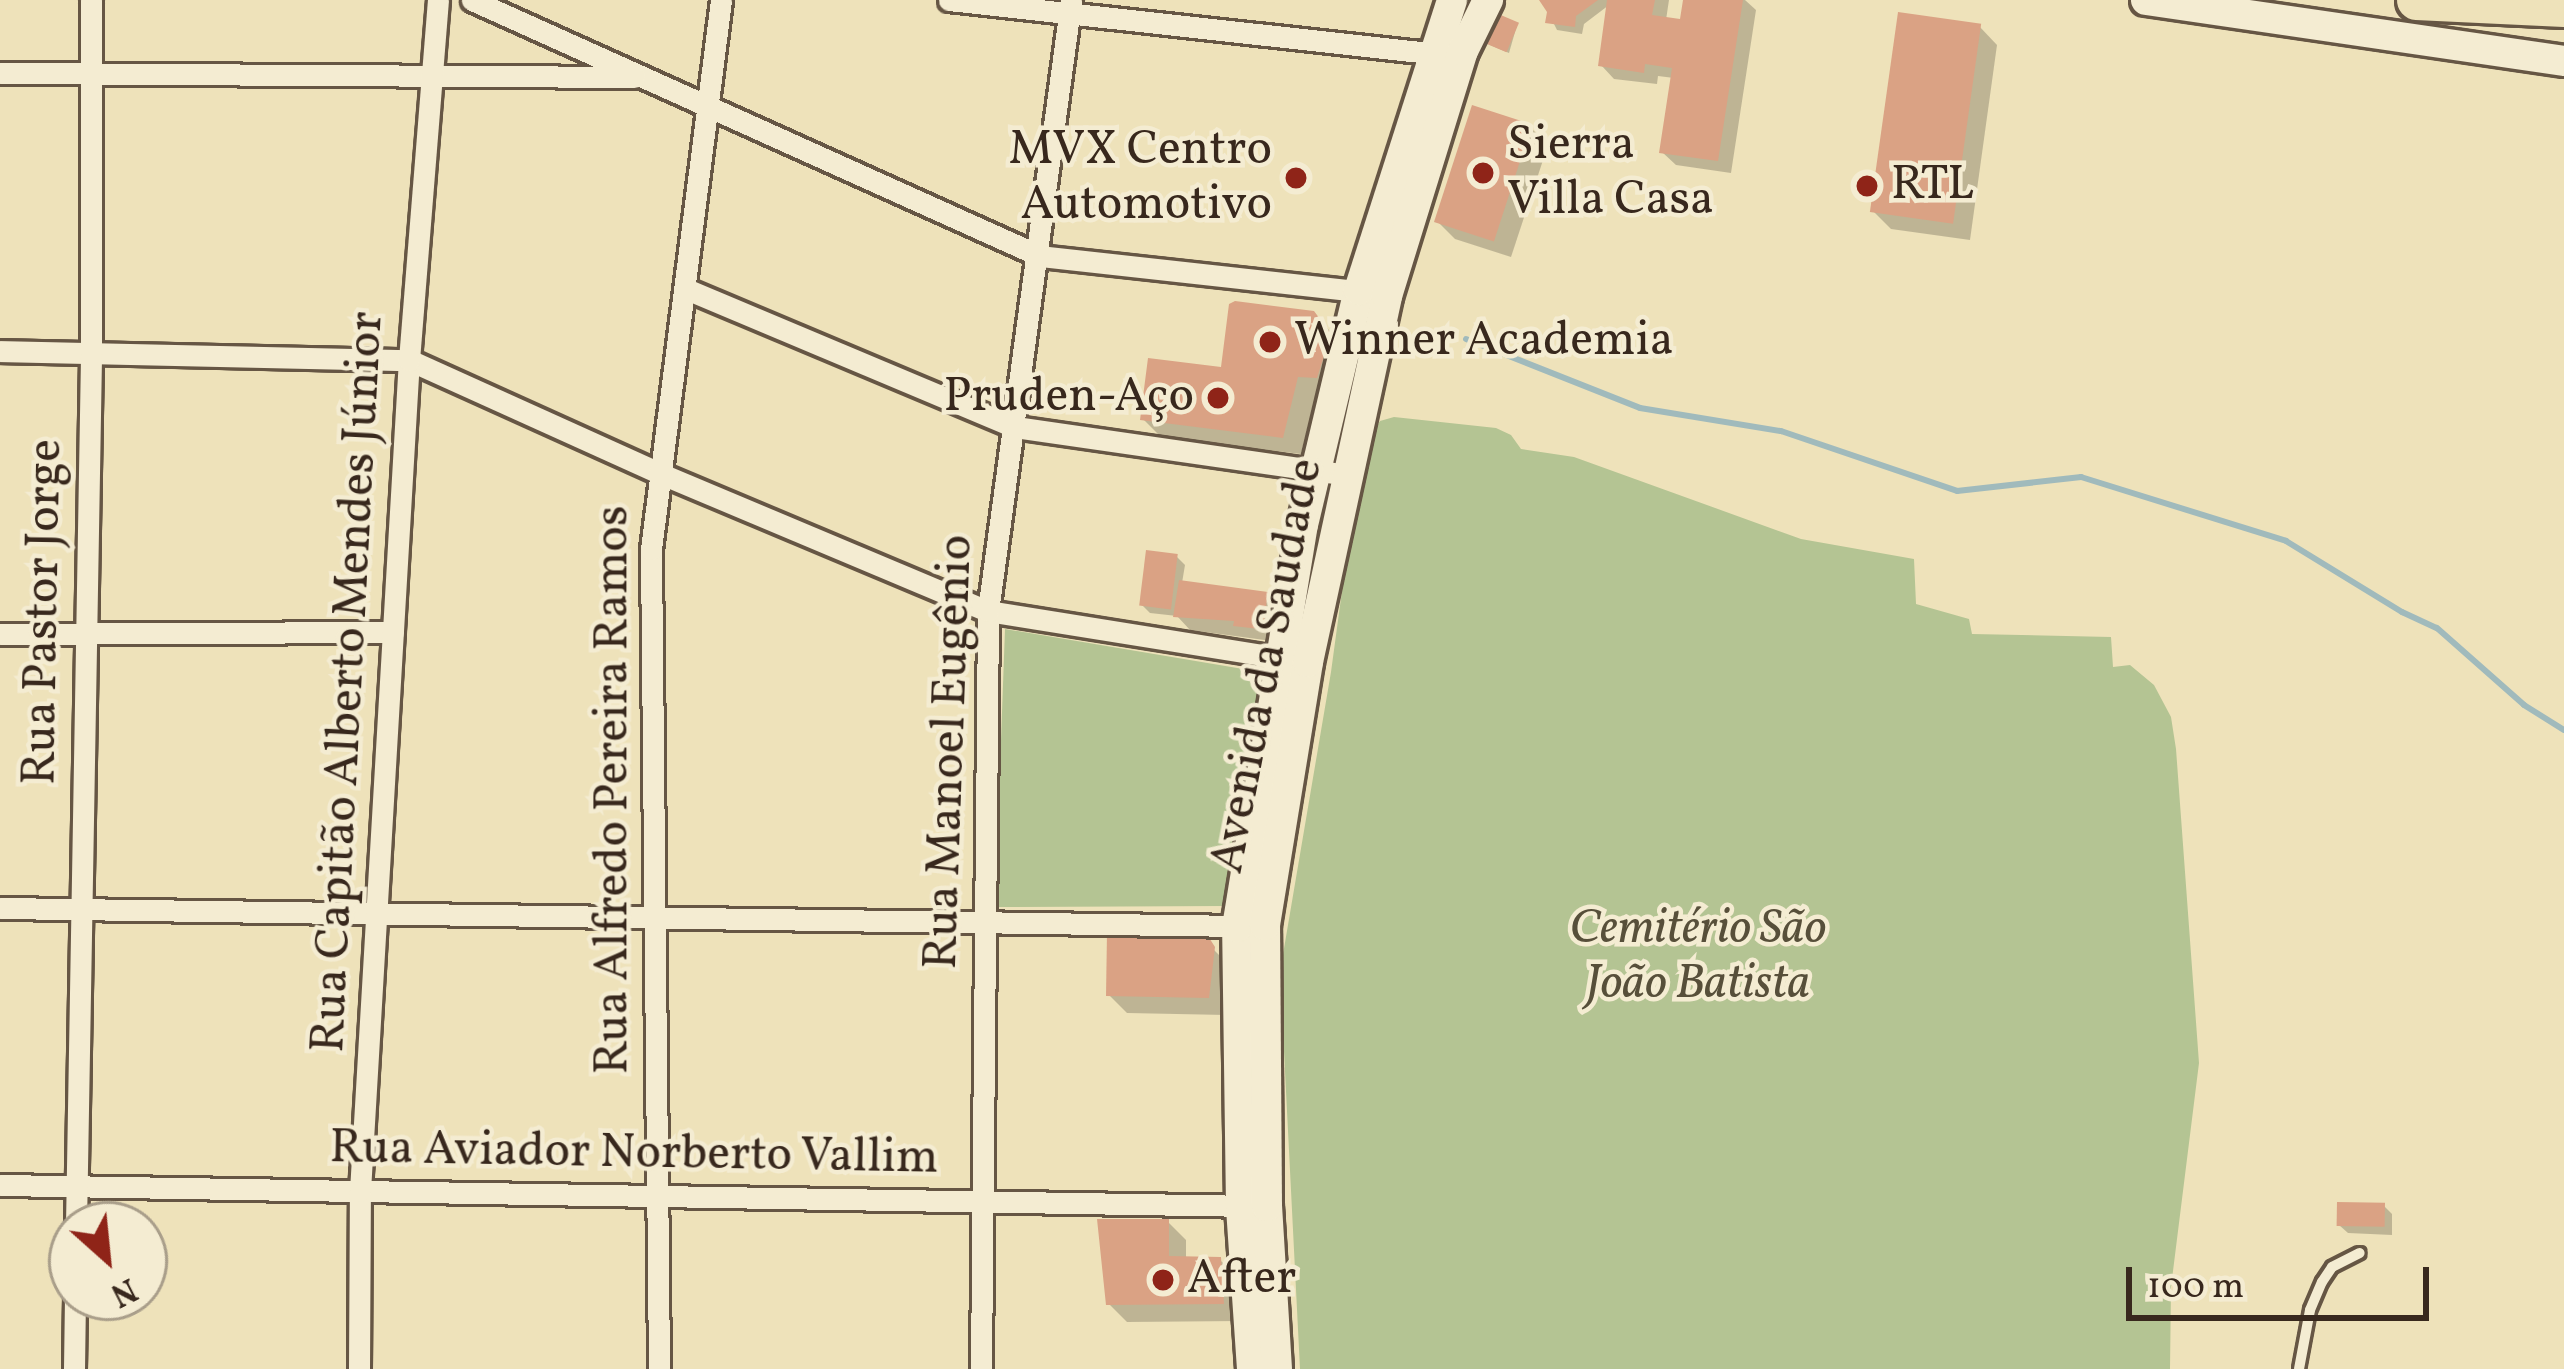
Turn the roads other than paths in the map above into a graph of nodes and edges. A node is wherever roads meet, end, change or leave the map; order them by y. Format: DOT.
graph roads {
  1 [pos="92,0"];
  2 [pos="438,0"];
  3 [pos="472,0"];
  4 [pos="721,0"];
  5 [pos="949,0"];
  6 [pos="1452,0"];
  7 [pos="1488,0"];
  8 [pos="2146,0"];
  9 [pos="2416,0"];
  10 [pos="1070,8"];
  11 [pos="2564,8"];
  12 [pos="1463,52"];
  13 [pos="1432,57"];
  14 [pos="2564,61"];
  15 [pos="0,73"];
  16 [pos="91,74"];
  17 [pos="641,77"];
  18 [pos="430,78"];
  19 [pos="709,109"];
  20 [pos="1400,158"];
  21 [pos="1431,159"];
  22 [pos="1040,256"];
  23 [pos="686,290"];
  24 [pos="1373,293"];
  25 [pos="0,351"];
  26 [pos="91,353"];
  27 [pos="409,360"];
  28 [pos="1015,427"];
  29 [pos="1317,471"];
  30 [pos="659,473"];
  31 [pos="1349,475"];
  32 [pos="988,611"];
  33 [pos="393,632"];
  34 [pos="0,634"];
  35 [pos="84,635"];
  36 [pos="1295,660"];
  37 [pos="0,908"];
  38 [pos="80,909"];
  39 [pos="378,913"];
  40 [pos="651,915"];
  41 [pos="983,920"];
  42 [pos="1251,926"];
  43 [pos="0,1185"];
  44 [pos="77,1186"];
  45 [pos="360,1192"];
  46 [pos="657,1197"];
  47 [pos="77,1201"];
  48 [pos="982,1201"];
  49 [pos="1254,1206"];
  50 [pos="2360,1253"];
  51 [pos="75,1321"];
  52 [pos="74,1369"];
  53 [pos="358,1369"];
  54 [pos="659,1369"];
  55 [pos="981,1369"];
  56 [pos="1252,1369"];
  57 [pos="1277,1369"];
  58 [pos="2300,1369"];
  1 -- 16 [label="street, Rua Pastor Jorge"];
  2 -- 18 [label="street, Rua Capitão Alberto Mendes Júnior"];
  3 -- 17 [label="street"];
  4 -- 19 [label="street, Rua Alfredo Pereira Ramos"];
  5 -- 10 [label="street"];
  6 -- 13 [label="street, Avenida da Saudade"];
  7 -- 12 [label="street, Avenida da Saudade"];
  8 -- 14 [label="street"];
  9 -- 11 [label="highway"];
  10 -- 13 [label="street"];
  10 -- 22 [label="street, Rua Manoel Eugênio"];
  12 -- 13 [label="street"];
  12 -- 21 [label="street, Avenida da Saudade"];
  13 -- 20 [label="street, Avenida da Saudade"];
  15 -- 16 [label="street"];
  16 -- 18 [label="street"];
  16 -- 26 [label="street, Rua Pastor Jorge"];
  17 -- 18 [label="street"];
  17 -- 19 [label="street"];
  18 -- 27 [label="street, Rua Capitão Alberto Mendes Júnior"];
  19 -- 22 [label="street"];
  19 -- 23 [label="street, Rua Alfredo Pereira Ramos"];
  20 -- 21 [label="street"];
  20 -- 24 [label="street, Avenida da Saudade"];
  21 -- 24 [label="street, Avenida da Saudade"];
  22 -- 24 [label="street"];
  22 -- 28 [label="street, Rua Manoel Eugênio"];
  23 -- 28 [label="street"];
  23 -- 30 [label="street, Rua Alfredo Pereira Ramos"];
  24 -- 29 [label="street, Avenida da Saudade"];
  24 -- 31 [label="street, Avenida da Saudade"];
  25 -- 26 [label="street"];
  26 -- 27 [label="street"];
  26 -- 35 [label="street, Rua Pastor Jorge"];
  27 -- 30 [label="street"];
  27 -- 33 [label="street, Rua Capitão Alberto Mendes Júnior"];
  28 -- 29 [label="street"];
  28 -- 32 [label="street, Rua Manoel Eugênio"];
  29 -- 31 [label="street"];
  29 -- 36 [label="street, Avenida da Saudade"];
  30 -- 32 [label="street"];
  30 -- 40 [label="street, Rua Alfredo Pereira Ramos"];
  31 -- 36 [label="street, Avenida da Saudade"];
  32 -- 36 [label="street"];
  32 -- 41 [label="street, Rua Manoel Eugênio"];
  33 -- 35 [label="street"];
  33 -- 39 [label="street, Rua Capitão Alberto Mendes Júnior"];
  34 -- 35 [label="street"];
  35 -- 38 [label="street, Rua Pastor Jorge"];
  36 -- 42 [label="street, Avenida da Saudade"];
  37 -- 38 [label="street"];
  38 -- 39 [label="street"];
  38 -- 44 [label="street, Rua Pastor Jorge"];
  39 -- 40 [label="street"];
  39 -- 45 [label="street, Rua Capitão Alberto Mendes Júnior"];
  40 -- 41 [label="street"];
  40 -- 46 [label="street, Rua Alfredo Pereira Ramos"];
  41 -- 42 [label="street"];
  41 -- 48 [label="street, Rua Manoel Eugênio"];
  42 -- 49 [label="street, Avenida da Saudade"];
  43 -- 44 [label="street, Rua Aviador Norberto Vallim"];
  44 -- 45 [label="street, Rua Aviador Norberto Vallim"];
  44 -- 47 [label="street, Rua Pastor Jorge"];
  45 -- 46 [label="street, Rua Aviador Norberto Vallim"];
  45 -- 53 [label="street, Rua Capitão Alberto Mendes Júnior"];
  46 -- 48 [label="street, Rua Aviador Norberto Vallim"];
  46 -- 54 [label="street, Rua Alfredo Pereira Ramos"];
  48 -- 49 [label="street, Rua Aviador Norberto Vallim"];
  48 -- 55 [label="street, Rua Manoel Eugênio"];
  49 -- 56 [label="street, Avenida da Saudade"];
  49 -- 57 [label="street, Avenida da Saudade"];
  50 -- 58 [label="lane"];
  51 -- 52 [label="street"];
}
